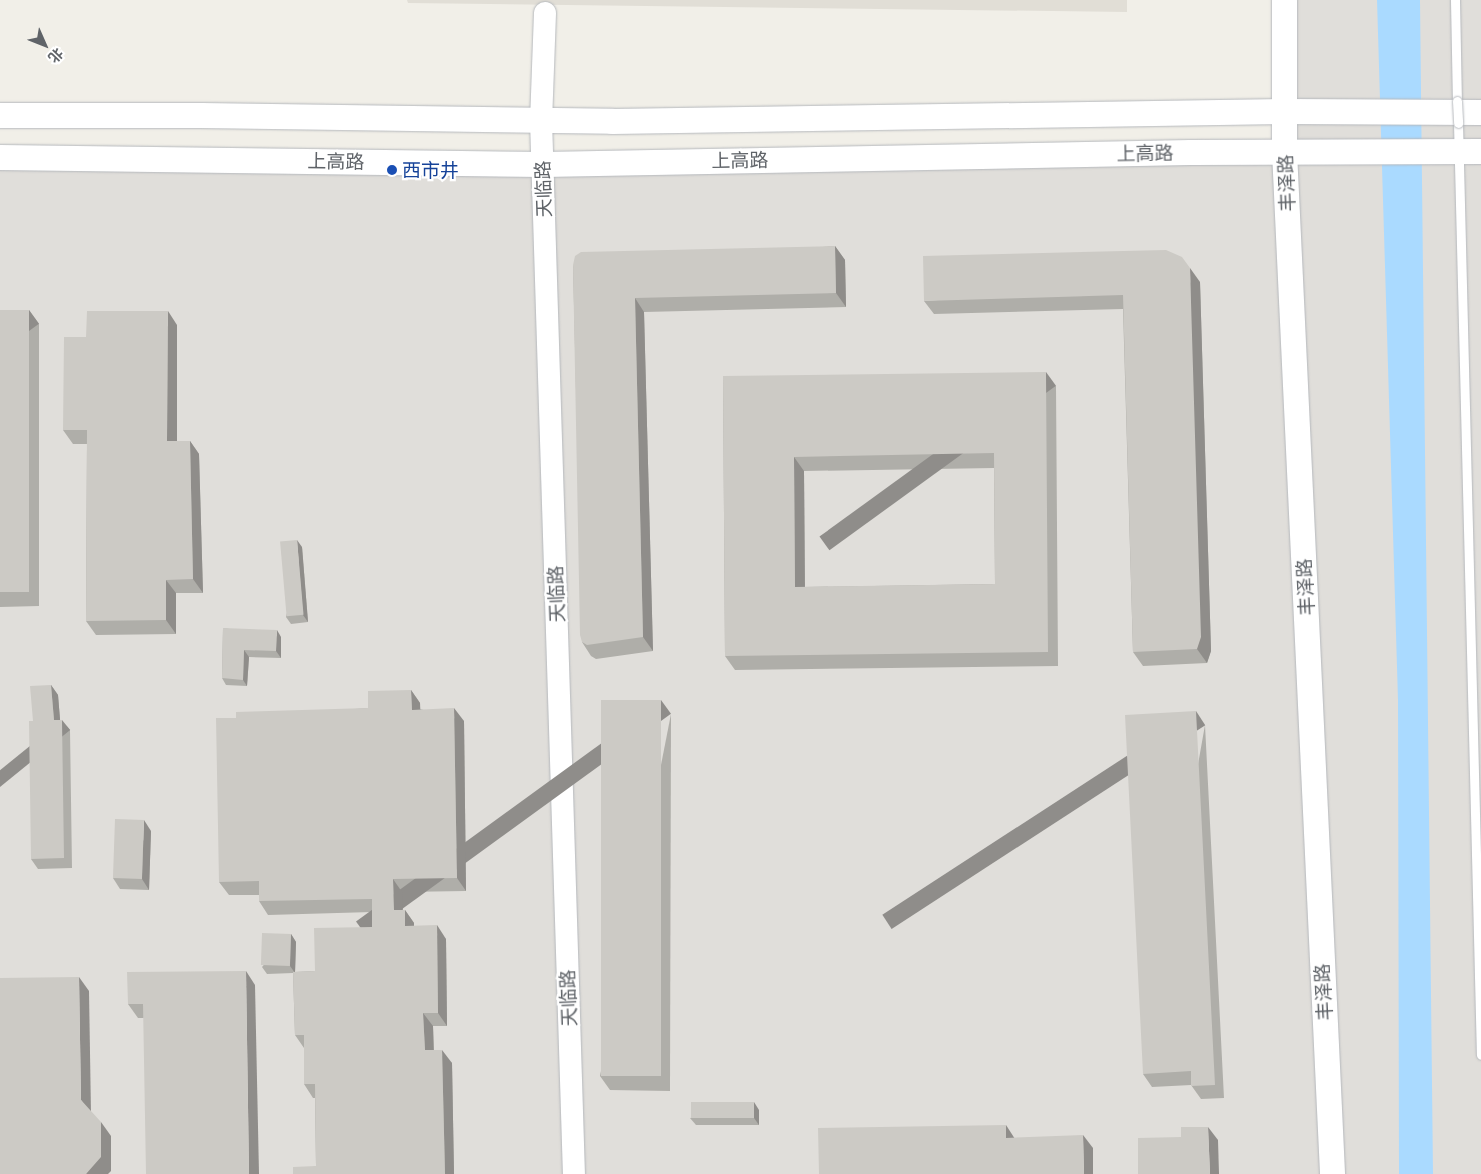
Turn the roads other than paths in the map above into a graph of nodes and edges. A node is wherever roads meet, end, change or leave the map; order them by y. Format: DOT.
graph roads {
  1 [pos="1284,0"];
  2 [pos="1455,0"];
  3 [pos="545,13"];
  4 [pos="1284,111"];
  5 [pos="1481,112"];
  6 [pos="0,115"];
  7 [pos="541,120"];
  8 [pos="1284,151"];
  9 [pos="1470,151"];
  10 [pos="0,157"];
  11 [pos="543,164"];
  12 [pos="1481,1055"];
  13 [pos="574,1174"];
  14 [pos="1332,1174"];
  1 -- 4 [label="main road, 丰泽路"];
  2 -- 9 [label="lane, bridge"];
  3 -- 7 [label="street, 天临路"];
  4 -- 5 [label="main road"];
  4 -- 7 [label="main road"];
  4 -- 8 [label="main road, 丰泽路"];
  6 -- 7 [label="main road"];
  7 -- 11 [label="street, 天临路"];
  8 -- 9 [label="main road, 上高路"];
  8 -- 11 [label="main road, 上高路"];
  8 -- 14 [label="main road, 丰泽路"];
  9 -- 12 [label="lane"];
  10 -- 11 [label="main road, 上高路"];
  11 -- 13 [label="street, 天临路"];
}
